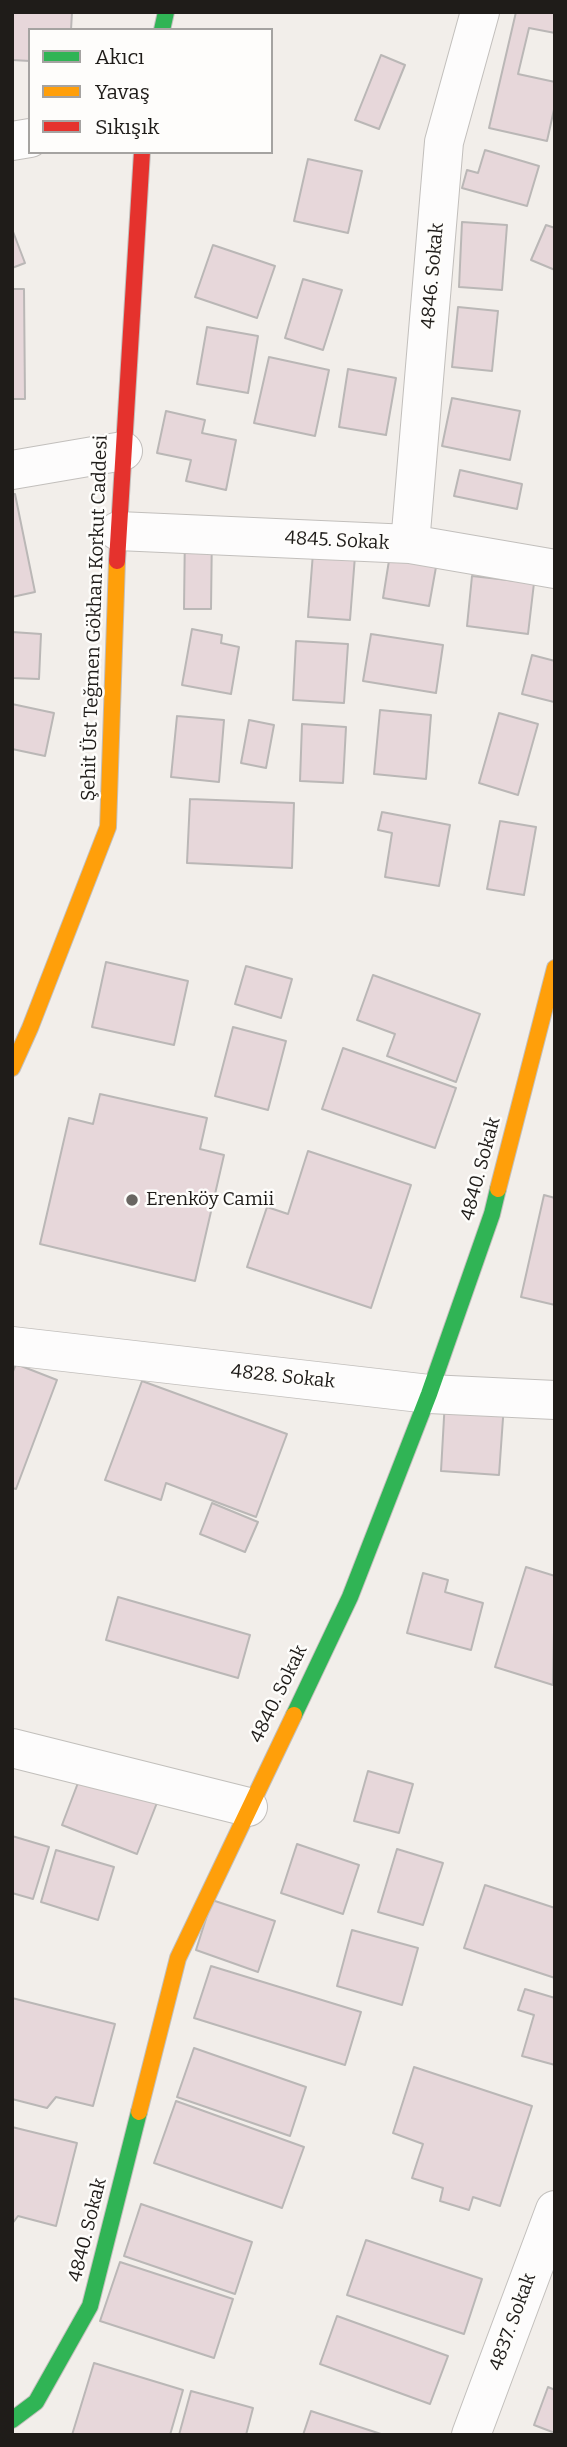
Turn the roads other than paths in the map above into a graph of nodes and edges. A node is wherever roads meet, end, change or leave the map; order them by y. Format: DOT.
graph roads {
  1 [pos="480,12"];
  2 [pos="142,154"];
  3 [pos="122,451"];
  4 [pos="12,470"];
  5 [pos="118,531"];
  6 [pos="410,544"];
  7 [pos="555,569"];
  8 [pos="555,968"];
  9 [pos="21,1026"];
  10 [pos="12,1068"];
  11 [pos="12,1346"];
  12 [pos="429,1394"];
  13 [pos="555,1400"];
  14 [pos="12,1748"];
  15 [pos="248,1807"];
  16 [pos="555,2210"];
  17 [pos="12,2420"];
  18 [pos="471,2435"];
  1 -- 6 [label="street, 4846. Sokak"];
  2 -- 3 [label="street, Şehit Üst Teğmen Gökhan Korkut Caddesi"];
  3 -- 4 [label="street"];
  3 -- 5 [label="street, Şehit Üst Teğmen Gökhan Korkut Caddesi"];
  5 -- 6 [label="street, 4845. Sokak"];
  5 -- 9 [label="street, Şehit Üst Teğmen Gökhan Korkut Caddesi"];
  6 -- 7 [label="street, 4845. Sokak"];
  8 -- 12 [label="street, 4840. Sokak"];
  9 -- 10 [label="street, Şehit Üst Teğmen Gökhan Korkut Caddesi"];
  11 -- 12 [label="street, 4828. Sokak"];
  12 -- 13 [label="street, 4828. Sokak"];
  12 -- 15 [label="street, 4840. Sokak"];
  14 -- 15 [label="street"];
  15 -- 17 [label="street, 4840. Sokak"];
  16 -- 18 [label="street, 4837. Sokak"];
}
